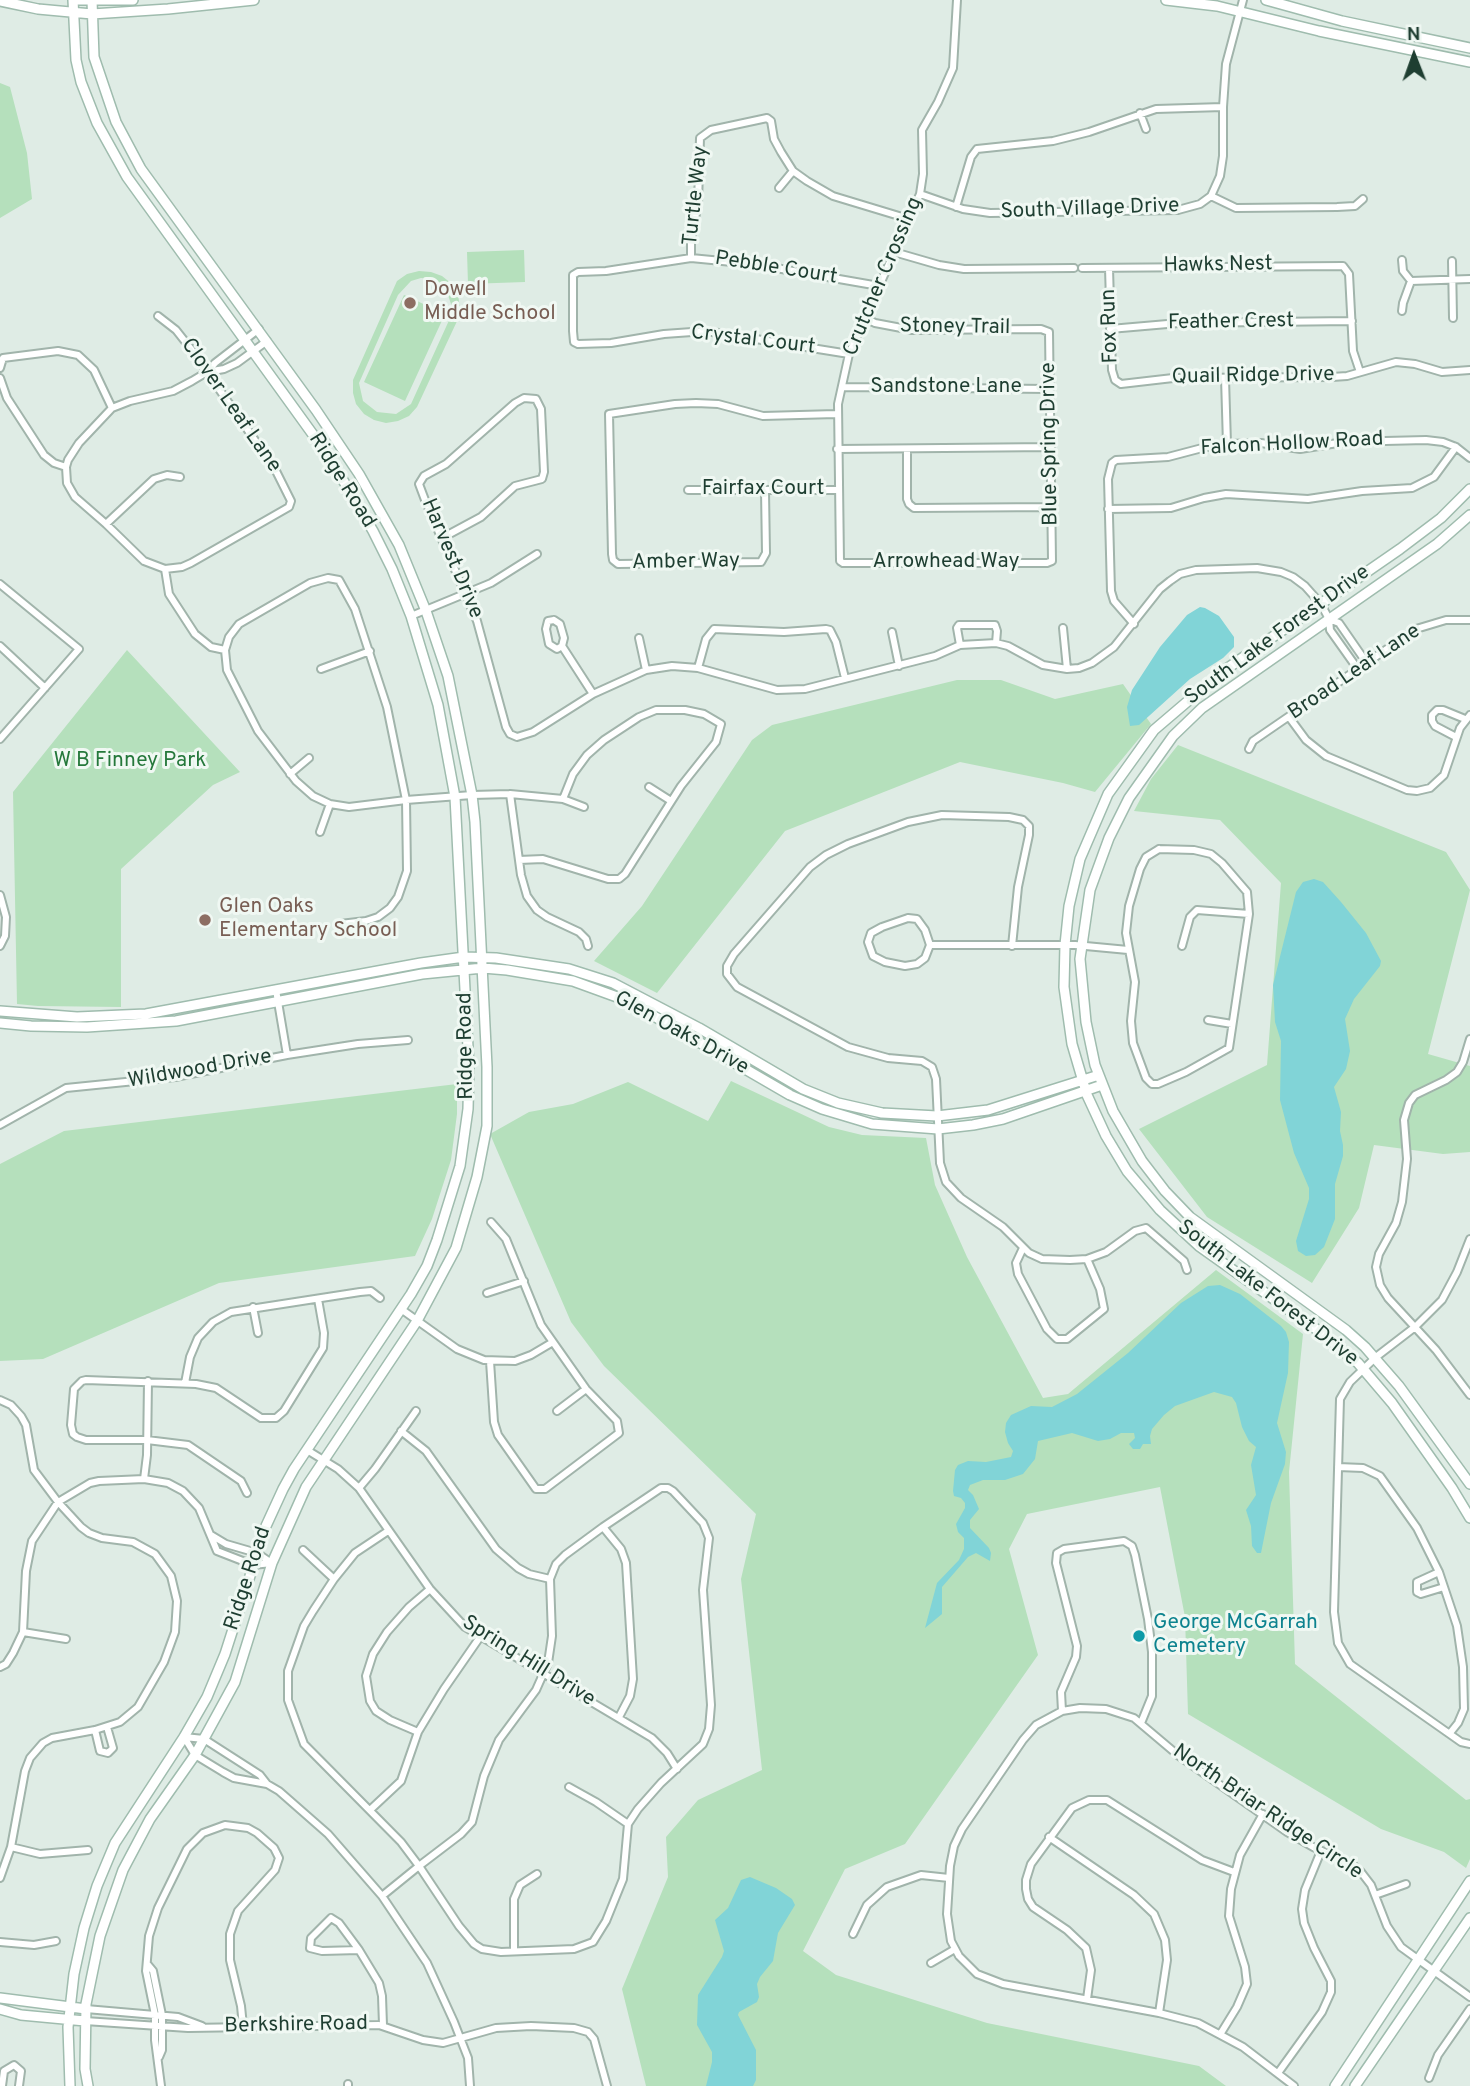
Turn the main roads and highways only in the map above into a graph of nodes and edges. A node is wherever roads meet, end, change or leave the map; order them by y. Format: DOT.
graph roads {
  1 [pos="74,0"];
  2 [pos="132,0"];
  3 [pos="254,0"];
  4 [pos="1167,0"];
  5 [pos="1266,0"];
  6 [pos="0,1"];
  7 [pos="92,1"];
  8 [pos="232,1"];
  9 [pos="74,13"];
  10 [pos="92,13"];
  11 [pos="1384,30"];
  12 [pos="1381,45"];
  13 [pos="1470,48"];
  14 [pos="1470,62"];
  15 [pos="141,169"];
  16 [pos="127,177"];
  17 [pos="277,384"];
  18 [pos="316,410"];
  19 [pos="1470,489"];
  20 [pos="1470,515"];
  21 [pos="464,957"];
  22 [pos="482,958"];
  23 [pos="483,968"];
  24 [pos="464,970"];
  25 [pos="637,1001"];
  26 [pos="0,1011"];
  27 [pos="0,1023"];
  28 [pos="469,1067"];
  29 [pos="487,1067"];
  30 [pos="1099,1075"];
  31 [pos="1082,1080"];
  32 [pos="1102,1085"];
  33 [pos="1085,1091"];
  34 [pos="1470,1484"];
  35 [pos="1470,1518"];
  36 [pos="1469,1883"];
  37 [pos="1470,1918"];
  38 [pos="0,1998"];
  39 [pos="70,2007"];
  40 [pos="0,2009"];
  41 [pos="86,2009"];
  42 [pos="69,2020"];
  43 [pos="85,2021"];
  44 [pos="70,2086"];
  45 [pos="88,2086"];
  46 [pos="1335,2086"];
  47 [pos="1355,2086"];
  1 -- 7 [label="main road"];
  1 -- 9 [label="main road, Ridge Road"];
  2 -- 7 [label="main road"];
  3 -- 8 [label="main road"];
  4 -- 12 [label="main road"];
  5 -- 11 [label="main road"];
  6 -- 9 [label="main road"];
  7 -- 10 [label="main road, Ridge Road"];
  8 -- 10 [label="main road"];
  9 -- 10 [label="main road"];
  9 -- 16 [label="main road, Ridge Road"];
  10 -- 15 [label="main road, Ridge Road"];
  11 -- 12 [label="main road"];
  11 -- 13 [label="main road"];
  12 -- 14 [label="main road"];
  15 -- 16 [label="main road"];
  15 -- 18 [label="main road, Ridge Road"];
  16 -- 17 [label="main road, Ridge Road"];
  17 -- 18 [label="main road"];
  17 -- 21 [label="main road, Ridge Road"];
  18 -- 22 [label="main road, Ridge Road"];
  19 -- 31 [label="main road, South Lake Forest Drive"];
  20 -- 30 [label="main road, South Lake Forest Drive"];
  21 -- 22 [label="main road, Glen Oaks Drive"];
  21 -- 24 [label="main road, Ridge Road"];
  21 -- 26 [label="main road, Glen Oaks Drive"];
  22 -- 23 [label="main road, Ridge Road"];
  22 -- 25 [label="main road, Glen Oaks Drive"];
  23 -- 24 [label="main road, Glen Oaks Drive"];
  23 -- 25 [label="main road, Glen Oaks Drive"];
  23 -- 29 [label="main road, Ridge Road"];
  24 -- 27 [label="main road, Glen Oaks Drive"];
  24 -- 28 [label="main road, Ridge Road"];
  25 -- 31 [label="main road, Glen Oaks Drive"];
  25 -- 33 [label="main road, Glen Oaks Drive"];
  28 -- 29 [label="main road"];
  28 -- 39 [label="main road, Ridge Road"];
  29 -- 41 [label="main road, Ridge Road"];
  30 -- 31 [label="main road, Glen Oaks Drive"];
  30 -- 32 [label="main road, South Lake Forest Drive"];
  31 -- 33 [label="main road, South Lake Forest Drive"];
  32 -- 33 [label="main road, Glen Oaks Drive"];
  32 -- 34 [label="main road, South Lake Forest Drive"];
  33 -- 35 [label="main road, South Lake Forest Drive"];
  36 -- 46 [label="main road"];
  37 -- 47 [label="main road"];
  38 -- 39 [label="main road, Berkshire Road"];
  39 -- 41 [label="main road, Berkshire Road"];
  39 -- 42 [label="main road, Ridge Road"];
  40 -- 42 [label="main road, Berkshire Road"];
  41 -- 43 [label="main road, Ridge Road"];
  42 -- 43 [label="main road, Berkshire Road"];
  42 -- 44 [label="main road, Ridge Road"];
  43 -- 45 [label="main road, Ridge Road"];
}
